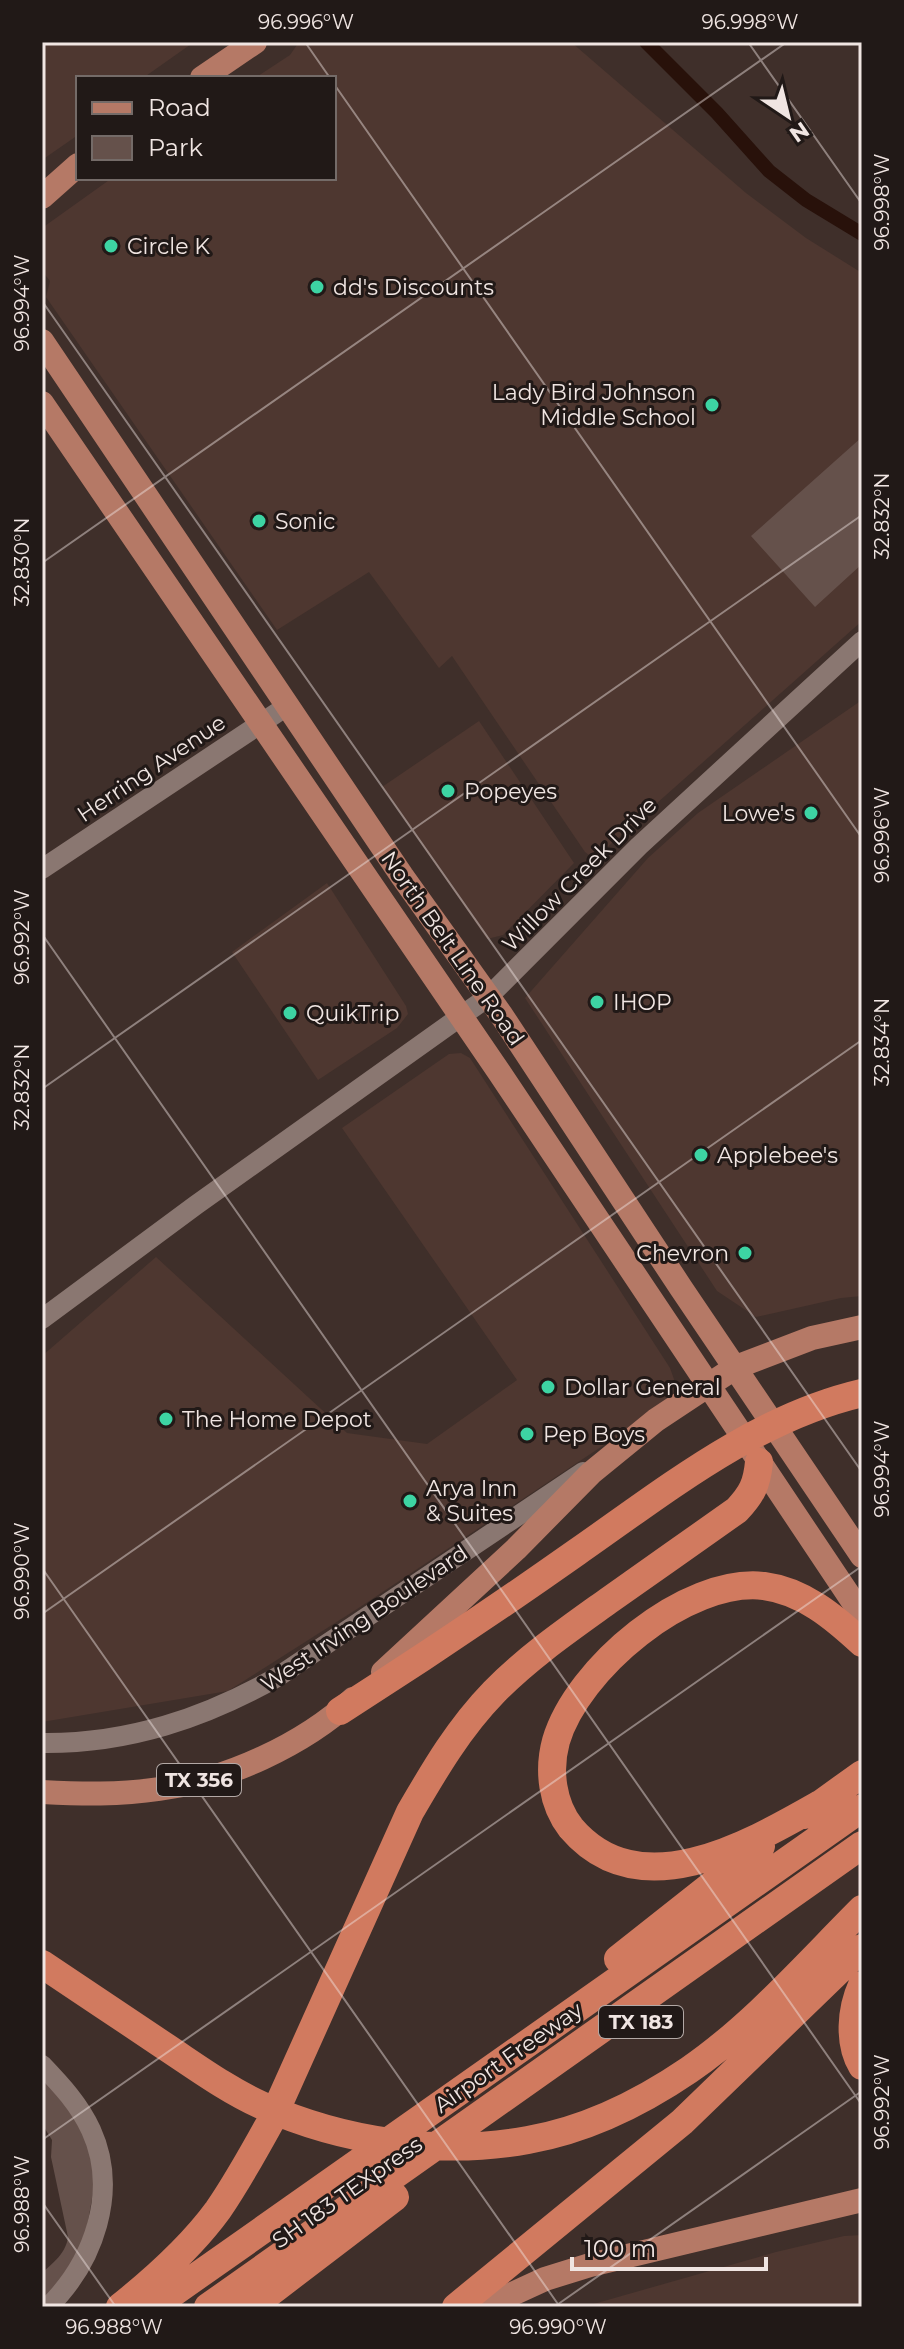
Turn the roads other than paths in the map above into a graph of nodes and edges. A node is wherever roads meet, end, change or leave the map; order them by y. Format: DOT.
graph roads {
  1 [pos="255,42"];
  2 [pos="205,76"];
  3 [pos="62,174"];
  4 [pos="42,197"];
  5 [pos="42,341"];
  6 [pos="42,403"];
  7 [pos="862,641"];
  8 [pos="287,706"];
  9 [pos="261,723"];
  10 [pos="45,861"];
  11 [pos="488,997"];
  12 [pos="461,1017"];
  13 [pos="42,1319"];
  14 [pos="862,1327"];
  15 [pos="742,1376"];
  16 [pos="862,1393"];
  17 [pos="715,1396"];
  18 [pos="620,1448"];
  19 [pos="755,1456"];
  20 [pos="862,1556"];
  21 [pos="862,1615"];
  22 [pos="862,1643"];
  23 [pos="340,1711"];
  24 [pos="42,1743"];
  25 [pos="862,1774"];
  26 [pos="42,1792"];
  27 [pos="820,1804"];
  28 [pos="862,1808"];
  29 [pos="862,1831"];
  30 [pos="862,1845"];
  31 [pos="862,1866"];
  32 [pos="862,1909"];
  33 [pos="862,1948"];
  34 [pos="42,1964"];
  35 [pos="862,1985"];
  36 [pos="537,2037"];
  37 [pos="42,2065"];
  38 [pos="862,2066"];
  39 [pos="862,2200"];
  40 [pos="48,2307"];
  41 [pos="120,2307"];
  42 [pos="153,2307"];
  43 [pos="186,2307"];
  44 [pos="208,2307"];
  45 [pos="251,2307"];
  46 [pos="456,2307"];
  47 [pos="484,2307"];
  1 -- 2 [label="main road"];
  3 -- 4 [label="main road"];
  5 -- 8 [label="main road, North Belt Line Road"];
  6 -- 9 [label="main road, North Belt Line Road"];
  7 -- 11 [label="street, Willow Creek Drive"];
  8 -- 9 [label="street, Herring Avenue"];
  8 -- 11 [label="main road, North Belt Line Road"];
  9 -- 10 [label="street, Herring Avenue"];
  9 -- 12 [label="main road, North Belt Line Road"];
  11 -- 12 [label="street, Willow Creek Drive"];
  11 -- 15 [label="main road, North Belt Line Road"];
  12 -- 13 [label="street, Willow Creek Drive"];
  12 -- 17 [label="main road, North Belt Line Road"];
  14 -- 15 [label="main road, West Irving Boulevard"];
  15 -- 17 [label="main road, West Irving Boulevard"];
  15 -- 20 [label="main road, North Belt Line Road"];
  16 -- 23 [label="highway"];
  17 -- 18 [label="main road, West Irving Boulevard"];
  17 -- 19 [label="main road, North Belt Line Road"];
  18 -- 23 [label="main road"];
  18 -- 24 [label="street, West Irving Boulevard"];
  19 -- 21 [label="main road, North Belt Line Road"];
  19 -- 41 [label="highway"];
  22 -- 27 [label="highway"];
  23 -- 26 [label="main road, TX 356"];
  25 -- 27 [label="highway"];
  27 -- 36 [label="highway"];
  28 -- 36 [label="highway, Airport Freeway / TX 183"];
  29 -- 43 [label="highway, SH 183 TEXpress"];
  30 -- 44 [label="highway, SH 183 TEXpress"];
  31 -- 45 [label="highway, TX 183"];
  32 -- 34 [label="highway"];
  33 -- 46 [label="highway"];
  35 -- 38 [label="highway"];
  36 -- 42 [label="highway, Airport Freeway / TX 183"];
  37 -- 40 [label="street"];
  39 -- 47 [label="main road"];
}
